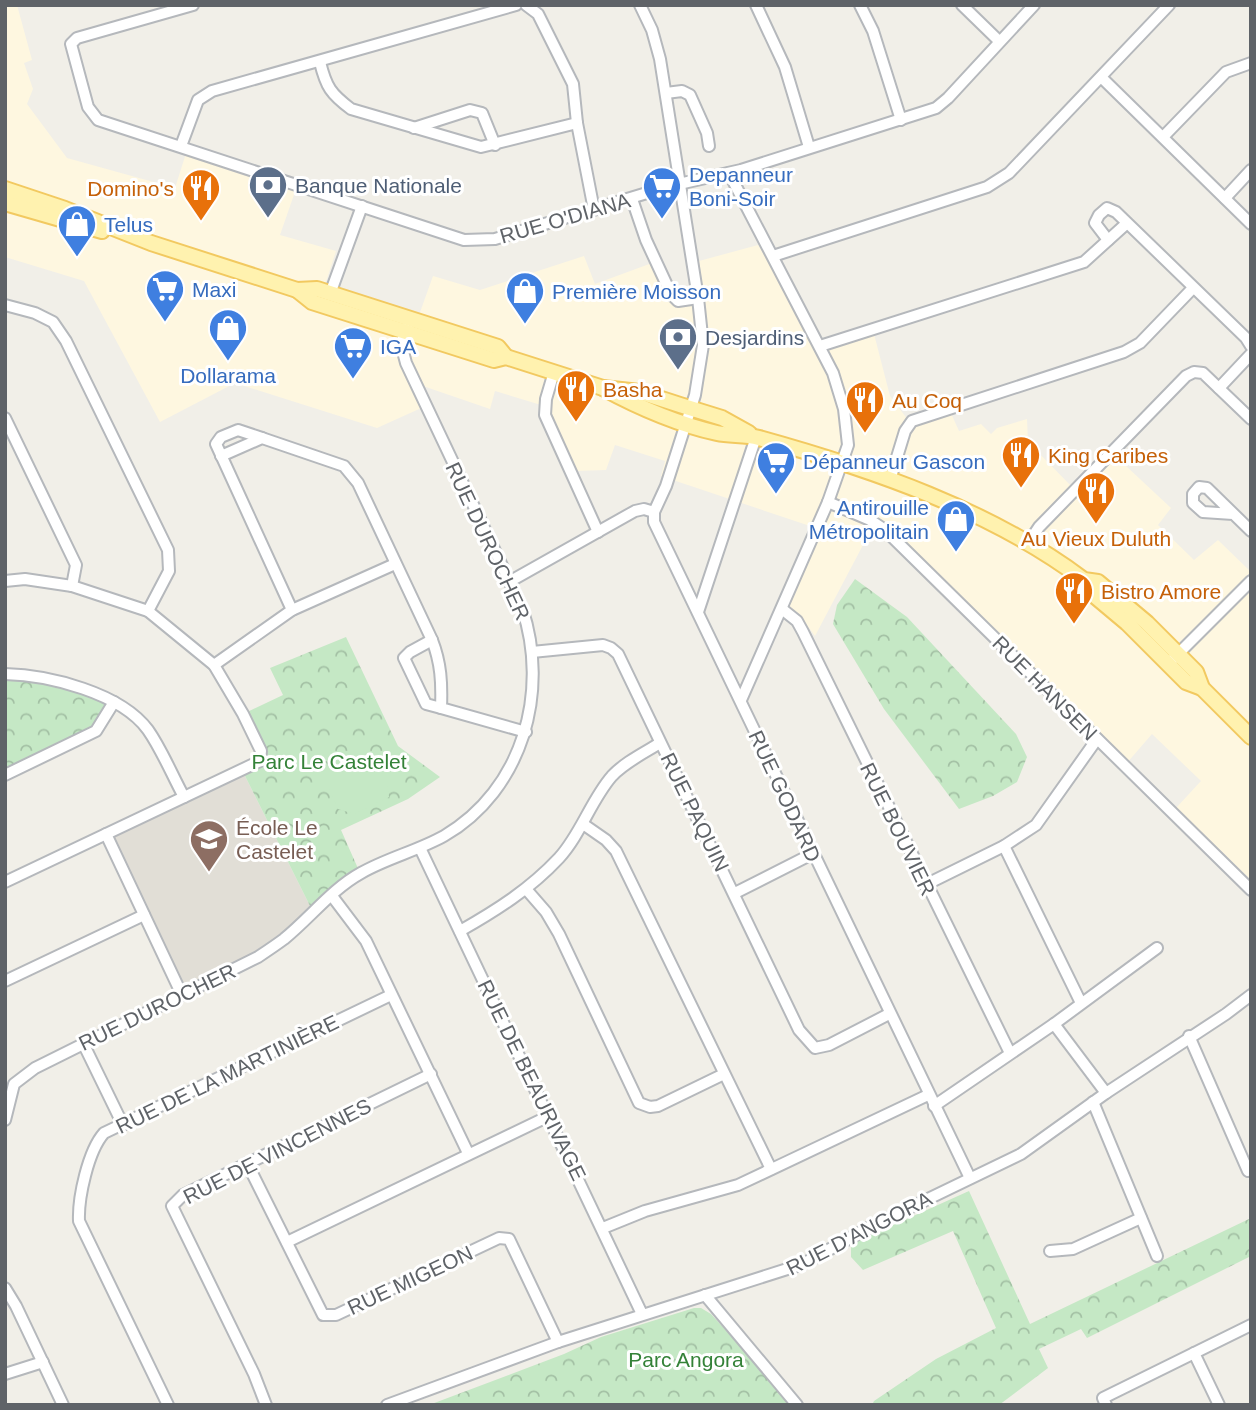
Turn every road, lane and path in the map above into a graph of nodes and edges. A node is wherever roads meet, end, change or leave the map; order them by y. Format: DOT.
graph roads {
  1 [pos="193,5"];
  2 [pos="516,5"];
  3 [pos="526,5"];
  4 [pos="640,5"];
  5 [pos="756,5"];
  6 [pos="860,5"];
  7 [pos="962,5"];
  8 [pos="1034,5"];
  9 [pos="1169,5"];
  10 [pos="478,10"];
  11 [pos="999,41"];
  12 [pos="320,62"];
  13 [pos="1251,63"];
  14 [pos="1102,78"];
  15 [pos="666,93"];
  16 [pos="901,120"];
  17 [pos="577,124"];
  18 [pos="413,128"];
  19 [pos="1163,137"];
  20 [pos="495,145"];
  21 [pos="181,146"];
  22 [pos="709,146"];
  23 [pos="809,147"];
  24 [pos="1251,170"];
  25 [pos="729,173"];
  26 [pos="680,184"];
  27 [pos="5,189"];
  28 [pos="1225,198"];
  29 [pos="632,199"];
  30 [pos="5,203"];
  31 [pos="362,206"];
  32 [pos="594,210"];
  33 [pos="1126,224"];
  34 [pos="1251,224"];
  35 [pos="1108,240"];
  36 [pos="151,243"];
  37 [pos="773,256"];
  38 [pos="1193,288"];
  39 [pos="297,290"];
  40 [pos="330,293"];
  41 [pos="698,298"];
  42 [pos="5,305"];
  43 [pos="407,325"];
  44 [pos="820,346"];
  45 [pos="1251,346"];
  46 [pos="1251,354"];
  47 [pos="554,372"];
  48 [pos="1219,388"];
  49 [pos="688,415"];
  50 [pos="5,418"];
  51 [pos="1251,419"];
  52 [pos="756,437"];
  53 [pos="262,438"];
  54 [pos="221,456"];
  55 [pos="842,464"];
  56 [pos="890,480"];
  57 [pos="828,502"];
  58 [pos="654,512"];
  59 [pos="1233,513"];
  60 [pos="1251,531"];
  61 [pos="598,532"];
  62 [pos="1029,542"];
  63 [pos="395,564"];
  64 [pos="5,581"];
  65 [pos="1251,581"];
  66 [pos="509,582"];
  67 [pos="72,586"];
  68 [pos="292,610"];
  69 [pos="782,610"];
  70 [pos="148,611"];
  71 [pos="698,612"];
  72 [pos="432,640"];
  73 [pos="532,652"];
  74 [pos="1173,659"];
  75 [pos="214,665"];
  76 [pos="5,674"];
  77 [pos="741,700"];
  78 [pos="114,702"];
  79 [pos="440,708"];
  80 [pos="526,732"];
  81 [pos="1251,737"];
  82 [pos="1097,739"];
  83 [pos="660,743"];
  84 [pos="5,775"];
  85 [pos="184,797"];
  86 [pos="583,824"];
  87 [pos="106,834"];
  88 [pos="1004,846"];
  89 [pos="420,848"];
  90 [pos="812,854"];
  91 [pos="6,879"];
  92 [pos="925,885"];
  93 [pos="526,889"];
  94 [pos="1251,890"];
  95 [pos="735,893"];
  96 [pos="332,896"];
  97 [pos="144,915"];
  98 [pos="460,931"];
  99 [pos="1157,948"];
  100 [pos="5,981"];
  101 [pos="182,995"];
  102 [pos="391,995"];
  103 [pos="1251,995"];
  104 [pos="1081,1003"];
  105 [pos="889,1014"];
  106 [pos="1054,1024"];
  107 [pos="1189,1036"];
  108 [pos="83,1043"];
  109 [pos="1010,1054"];
  110 [pos="431,1074"];
  111 [pos="724,1074"];
  112 [pos="10,1083"];
  113 [pos="1105,1093"];
  114 [pos="928,1095"];
  115 [pos="1093,1102"];
  116 [pos="934,1106"];
  117 [pos="549,1116"];
  118 [pos="5,1120"];
  119 [pos="123,1125"];
  120 [pos="468,1153"];
  121 [pos="247,1163"];
  122 [pos="771,1169"];
  123 [pos="1248,1171"];
  124 [pos="970,1178"];
  125 [pos="1141,1218"];
  126 [pos="603,1228"];
  127 [pos="287,1242"];
  128 [pos="1050,1251"];
  129 [pos="1157,1256"];
  130 [pos="5,1289"];
  131 [pos="705,1295"];
  132 [pos="642,1314"];
  133 [pos="1251,1325"];
  134 [pos="558,1342"];
  135 [pos="1194,1353"];
  136 [pos="43,1362"];
  137 [pos="5,1374"];
  138 [pos="1105,1402"];
  139 [pos="64,1405"];
  140 [pos="169,1405"];
  141 [pos="266,1405"];
  142 [pos="387,1405"];
  143 [pos="797,1405"];
  144 [pos="1219,1405"];
  1 -- 21 [label="street, RUE O'DIANA"];
  2 -- 10 [label="street"];
  3 -- 17 [label="street"];
  4 -- 15 [label="street"];
  5 -- 23 [label="street"];
  6 -- 16 [label="street"];
  7 -- 11 [label="street"];
  8 -- 11 [label="street, RUE O'DIANA"];
  9 -- 14 [label="street"];
  10 -- 12 [label="street"];
  11 -- 16 [label="street, RUE O'DIANA"];
  12 -- 18 [label="street"];
  12 -- 21 [label="street"];
  13 -- 19 [label="street"];
  14 -- 19 [label="street"];
  14 -- 37 [label="street"];
  15 -- 22 [label="street"];
  15 -- 26 [label="street"];
  16 -- 23 [label="street, RUE O'DIANA"];
  17 -- 20 [label="street"];
  17 -- 32 [label="street"];
  18 -- 20 [label="street"];
  18 -- 20 [label="street"];
  19 -- 28 [label="street"];
  21 -- 31 [label="street, RUE O'DIANA"];
  23 -- 25 [label="street, RUE O'DIANA"];
  24 -- 28 [label="street"];
  25 -- 26 [label="street, RUE O'DIANA"];
  25 -- 37 [label="street"];
  26 -- 29 [label="street, RUE O'DIANA"];
  26 -- 41 [label="street"];
  27 -- 36 [label="main road"];
  28 -- 34 [label="street"];
  29 -- 32 [label="street, RUE O'DIANA"];
  29 -- 41 [label="street"];
  30 -- 36 [label="main road"];
  31 -- 32 [label="street, RUE O'DIANA"];
  31 -- 40 [label="street"];
  33 -- 35 [label="street"];
  33 -- 35 [label="street"];
  33 -- 38 [label="street"];
  35 -- 44 [label="street"];
  36 -- 39 [label="main road"];
  37 -- 44 [label="street"];
  38 -- 45 [label="street"];
  38 -- 56 [label="street"];
  39 -- 40 [label="main road"];
  39 -- 43 [label="main road"];
  40 -- 43 [label="main road"];
  41 -- 49 [label="street"];
  42 -- 70 [label="street"];
  43 -- 47 [label="main road"];
  43 -- 66 [label="street, RUE DUROCHER"];
  44 -- 55 [label="street"];
  46 -- 48 [label="street"];
  47 -- 49 [label="main road"];
  47 -- 61 [label="street"];
  48 -- 51 [label="street"];
  48 -- 62 [label="street"];
  49 -- 52 [label="main road"];
  49 -- 58 [label="street"];
  50 -- 67 [label="street"];
  52 -- 55 [label="main road"];
  52 -- 71 [label="street"];
  53 -- 54 [label="street"];
  53 -- 54 [label="street"];
  53 -- 63 [label="street"];
  54 -- 68 [label="street"];
  55 -- 56 [label="main road"];
  55 -- 57 [label="street"];
  56 -- 62 [label="main road"];
  57 -- 69 [label="street"];
  57 -- 82 [label="street, RUE HANSEN"];
  58 -- 61 [label="street"];
  58 -- 71 [label="street, RUE GODARD"];
  59 -- 60 [label="street"];
  61 -- 66 [label="street"];
  62 -- 74 [label="main road"];
  63 -- 68 [label="street"];
  63 -- 72 [label="street"];
  64 -- 67 [label="street"];
  65 -- 74 [label="street"];
  66 -- 73 [label="street, RUE DUROCHER"];
  67 -- 70 [label="street"];
  68 -- 75 [label="street"];
  69 -- 77 [label="street"];
  69 -- 92 [label="street, RUE BOUVIER"];
  70 -- 75 [label="street"];
  71 -- 77 [label="street, RUE GODARD"];
  72 -- 79 [label="street"];
  72 -- 79 [label="street"];
  73 -- 80 [label="street, RUE DUROCHER"];
  73 -- 83 [label="street, RUE PAQUIN"];
  74 -- 81 [label="main road"];
  75 -- 85 [label="street"];
  76 -- 78 [label="street"];
  77 -- 90 [label="street, RUE GODARD"];
  78 -- 84 [label="street"];
  78 -- 85 [label="street"];
  79 -- 80 [label="street"];
  80 -- 89 [label="street, RUE DUROCHER"];
  82 -- 88 [label="street"];
  82 -- 94 [label="street, RUE HANSEN"];
  83 -- 86 [label="street"];
  83 -- 95 [label="street, RUE PAQUIN"];
  85 -- 87 [label="street"];
  86 -- 93 [label="street"];
  86 -- 111 [label="street"];
  87 -- 91 [label="street"];
  87 -- 97 [label="street"];
  88 -- 92 [label="street"];
  88 -- 104 [label="street"];
  89 -- 96 [label="street, RUE DUROCHER"];
  89 -- 98 [label="street, RUE DE BEAURIVAGE"];
  90 -- 95 [label="street"];
  90 -- 105 [label="street, RUE GODARD"];
  92 -- 109 [label="street, RUE BOUVIER"];
  93 -- 98 [label="street"];
  93 -- 111 [label="street"];
  95 -- 105 [label="street, RUE PAQUIN"];
  96 -- 101 [label="street, RUE DUROCHER"];
  96 -- 102 [label="street"];
  97 -- 100 [label="street"];
  97 -- 101 [label="street"];
  98 -- 117 [label="street, RUE DE BEAURIVAGE"];
  99 -- 104 [label="street"];
  101 -- 108 [label="street, RUE DUROCHER"];
  102 -- 110 [label="street"];
  102 -- 119 [label="street, RUE DE LA MARTINIÈRE"];
  103 -- 107 [label="street, RUE D'ANGORA"];
  104 -- 106 [label="street"];
  105 -- 114 [label="street, RUE GODARD"];
  106 -- 109 [label="street"];
  106 -- 113 [label="street"];
  107 -- 113 [label="street, RUE D'ANGORA"];
  107 -- 123 [label="street"];
  108 -- 112 [label="street, RUE DUROCHER"];
  108 -- 119 [label="street"];
  109 -- 116 [label="street"];
  110 -- 120 [label="street"];
  110 -- 121 [label="street, RUE DE VINCENNES"];
  111 -- 122 [label="street"];
  112 -- 118 [label="street, RUE DUROCHER"];
  113 -- 115 [label="street, RUE D'ANGORA"];
  114 -- 116 [label="street, RUE GODARD"];
  114 -- 122 [label="street"];
  115 -- 124 [label="street, RUE D'ANGORA"];
  115 -- 125 [label="street"];
  116 -- 124 [label="street, RUE GODARD"];
  117 -- 120 [label="street"];
  117 -- 126 [label="street, RUE DE BEAURIVAGE"];
  119 -- 140 [label="street, RUE DE LA MARTINIÈRE"];
  120 -- 127 [label="street"];
  121 -- 127 [label="street, RUE MIGEON"];
  121 -- 141 [label="street, RUE DE VINCENNES"];
  122 -- 126 [label="street"];
  124 -- 131 [label="street, RUE D'ANGORA"];
  125 -- 128 [label="street"];
  125 -- 129 [label="street"];
  126 -- 132 [label="street, RUE DE BEAURIVAGE"];
  127 -- 134 [label="street, RUE MIGEON"];
  130 -- 136 [label="street"];
  131 -- 132 [label="street, RUE D'ANGORA"];
  131 -- 143 [label="street"];
  132 -- 134 [label="street, RUE D'ANGORA"];
  133 -- 135 [label="street"];
  134 -- 142 [label="street, RUE D'ANGORA"];
  135 -- 138 [label="street"];
  135 -- 144 [label="street"];
  136 -- 137 [label="street"];
  136 -- 139 [label="street"];
}
